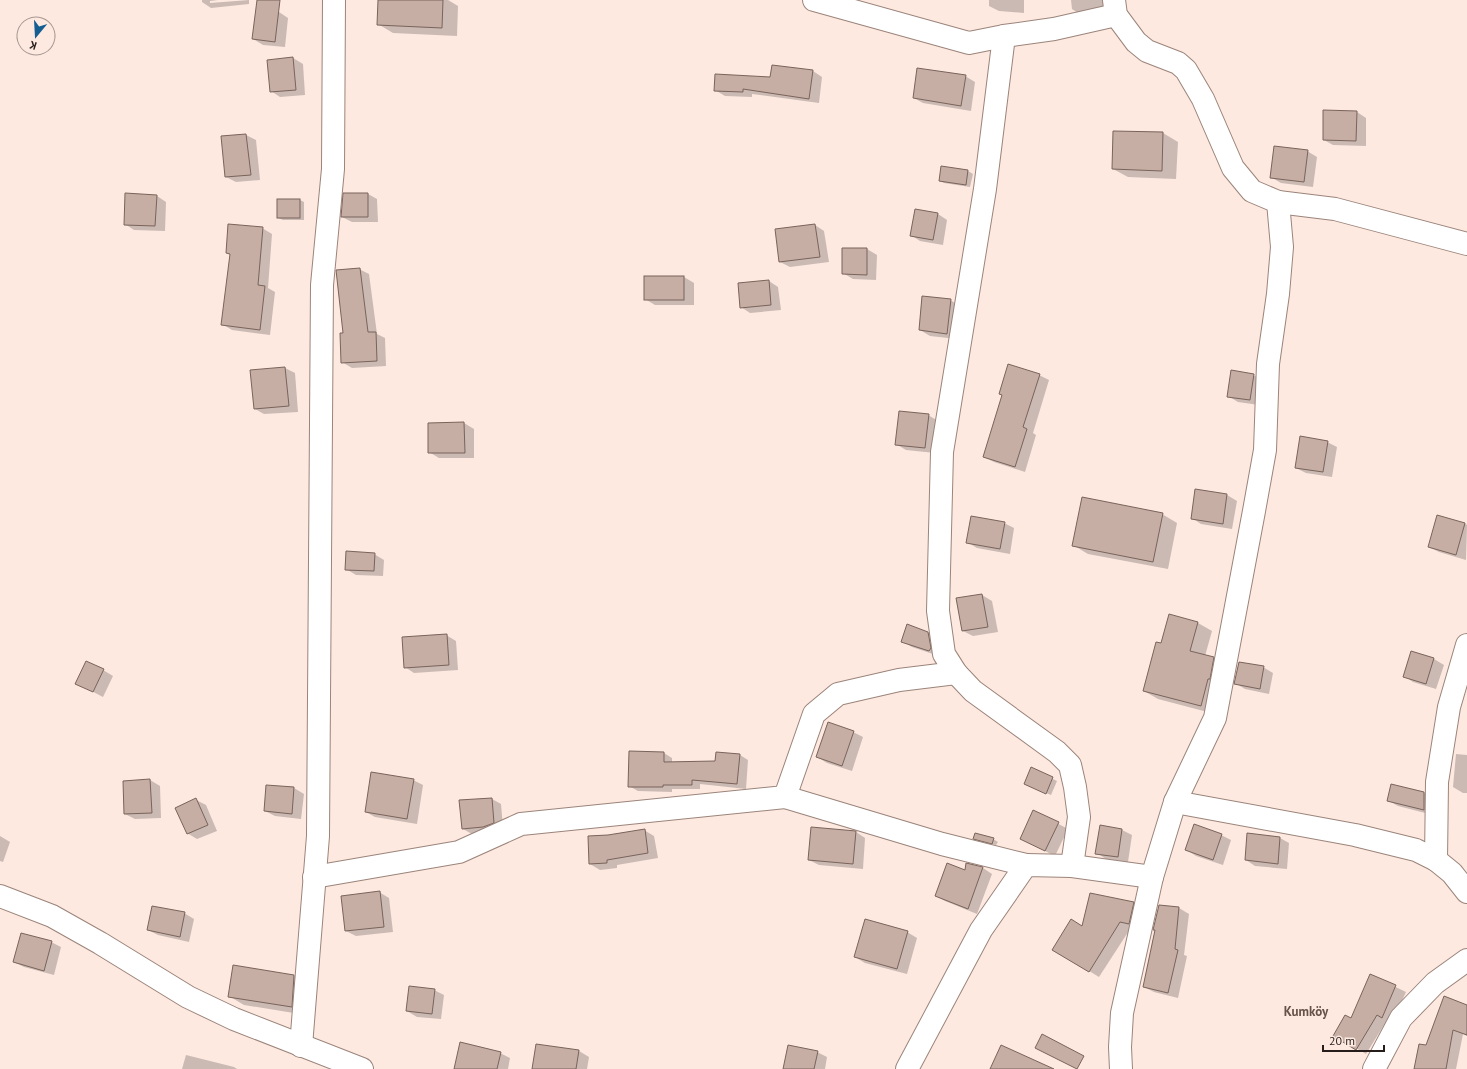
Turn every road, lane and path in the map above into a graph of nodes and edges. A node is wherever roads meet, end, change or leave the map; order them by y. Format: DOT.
graph roads {
  1 [pos="334,0"];
  2 [pos="814,0"];
  3 [pos="1115,8"];
  4 [pos="1004,36"];
  5 [pos="1278,202"];
  6 [pos="1467,244"];
  7 [pos="1467,645"];
  8 [pos="956,673"];
  9 [pos="785,796"];
  10 [pos="1175,802"];
  11 [pos="1436,860"];
  12 [pos="1026,865"];
  13 [pos="1072,866"];
  14 [pos="314,877"];
  15 [pos="1152,877"];
  16 [pos="1467,892"];
  17 [pos="0,896"];
  18 [pos="1467,960"];
  19 [pos="301,1046"];
  20 [pos="362,1069"];
  21 [pos="907,1069"];
  22 [pos="1121,1069"];
  23 [pos="1374,1069"];
  1 -- 14 [label="street"];
  2 -- 4 [label="street"];
  3 -- 4 [label="street"];
  3 -- 5 [label="street"];
  4 -- 8 [label="street"];
  5 -- 6 [label="street"];
  5 -- 10 [label="street"];
  7 -- 11 [label="street"];
  8 -- 9 [label="street"];
  8 -- 13 [label="street"];
  9 -- 12 [label="street"];
  9 -- 14 [label="street"];
  10 -- 11 [label="street"];
  10 -- 15 [label="street"];
  11 -- 16 [label="street"];
  12 -- 13 [label="street"];
  12 -- 21 [label="street"];
  13 -- 15 [label="street"];
  14 -- 19 [label="street"];
  15 -- 22 [label="street"];
  17 -- 19 [label="street"];
  18 -- 23 [label="street"];
  19 -- 20 [label="street"];
}
